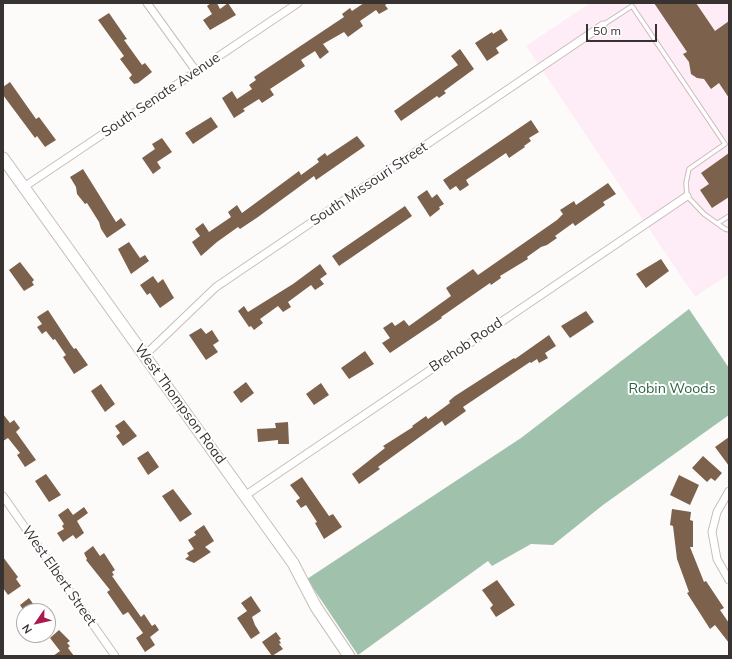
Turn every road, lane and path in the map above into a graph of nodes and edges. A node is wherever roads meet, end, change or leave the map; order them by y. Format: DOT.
graph roads {
  1 [pos="147,3"];
  2 [pos="298,3"];
  3 [pos="603,25"];
  4 [pos="196,71"];
  5 [pos="3,158"];
  6 [pos="24,187"];
  7 [pos="687,196"];
  8 [pos="729,216"];
  9 [pos="718,223"];
  10 [pos="729,230"];
  11 [pos="145,355"];
  12 [pos="729,491"];
  13 [pos="246,495"];
  14 [pos="3,496"];
  15 [pos="729,580"];
  16 [pos="115,656"];
  17 [pos="349,656"];
  1 -- 4 [label="street"];
  2 -- 4 [label="street, South Senate Avenue"];
  3 -- 7 [label="lane"];
  3 -- 11 [label="street, South Missouri Street"];
  4 -- 6 [label="street, South Senate Avenue"];
  5 -- 6 [label="main road, West Thompson Road"];
  6 -- 11 [label="main road, West Thompson Road"];
  7 -- 9 [label="lane"];
  7 -- 13 [label="street, Brehob Road"];
  8 -- 9 [label="lane"];
  9 -- 10 [label="lane"];
  11 -- 13 [label="main road, West Thompson Road"];
  12 -- 15 [label="street"];
  13 -- 17 [label="main road, West Thompson Road"];
  14 -- 16 [label="street, West Elbert Street"];
}
